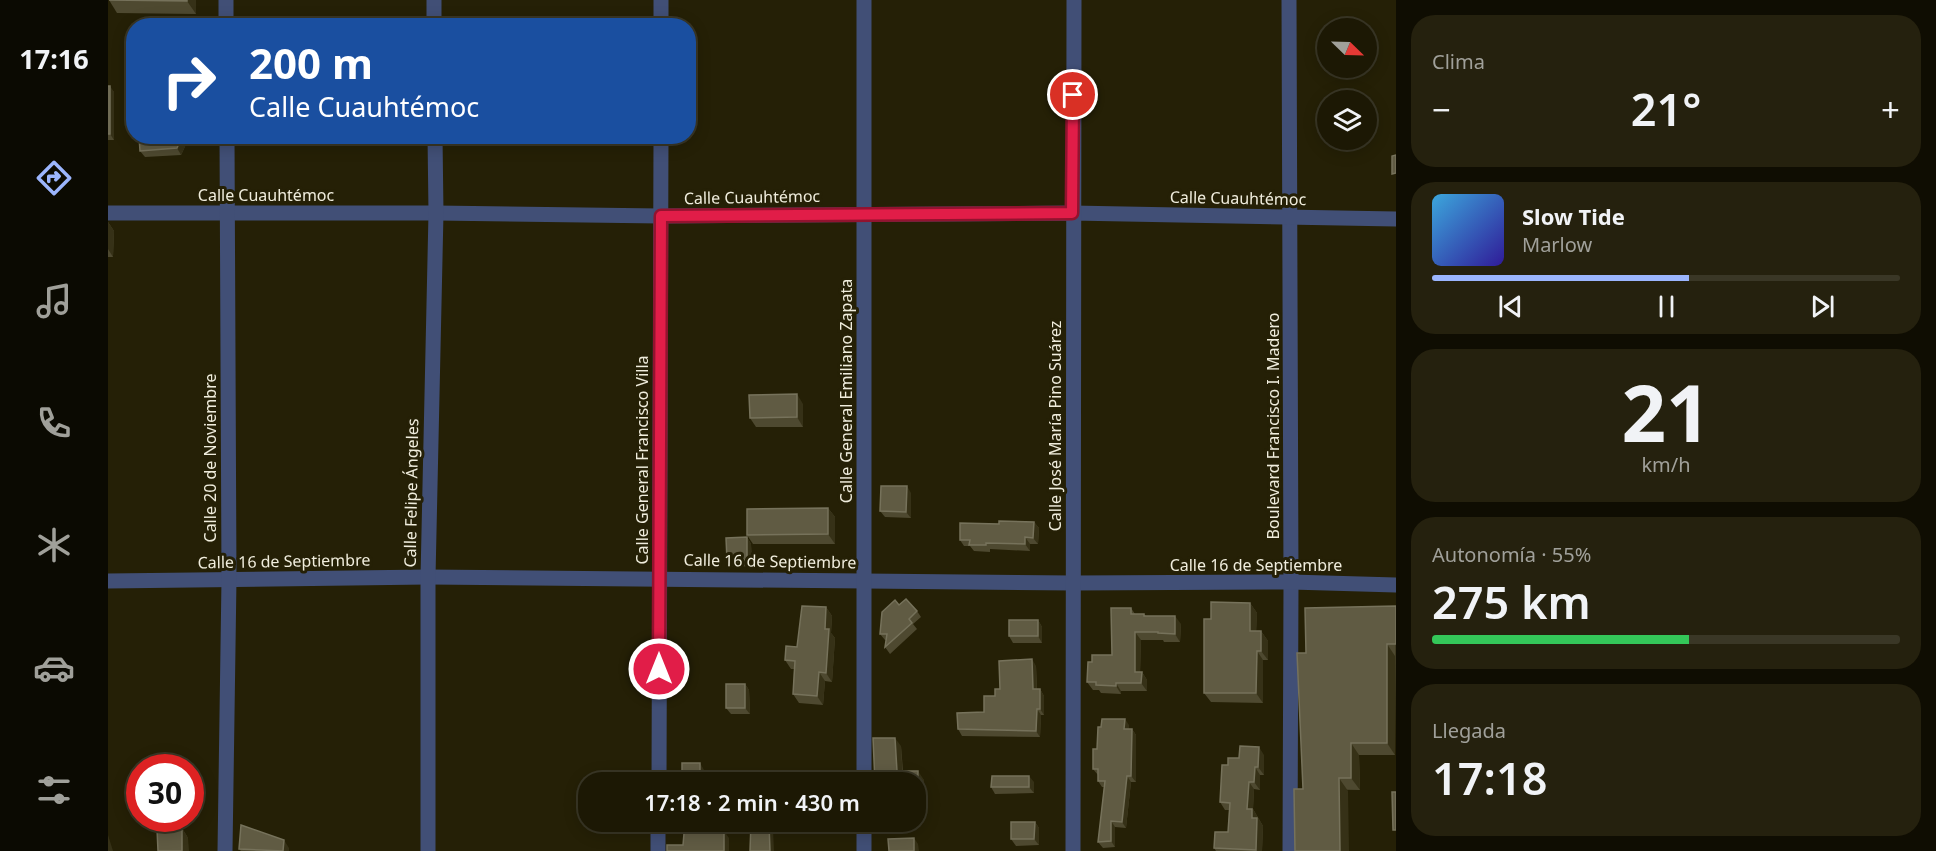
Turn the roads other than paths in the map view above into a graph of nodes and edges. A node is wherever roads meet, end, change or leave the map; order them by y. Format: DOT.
graph roads {
  1 [pos="226,0"];
  2 [pos="434,0"];
  3 [pos="661,0"];
  4 [pos="864,0"];
  5 [pos="1074,0"];
  6 [pos="1289,0"];
  7 [pos="226,18"];
  8 [pos="434,18"];
  9 [pos="661,18"];
  10 [pos="227,144"];
  11 [pos="435,144"];
  12 [pos="661,144"];
  13 [pos="108,213"];
  14 [pos="436,213"];
  15 [pos="864,213"];
  16 [pos="1072,213"];
  17 [pos="227,214"];
  18 [pos="661,216"];
  19 [pos="1291,216"];
  20 [pos="1396,219"];
  21 [pos="428,577"];
  22 [pos="660,578"];
  23 [pos="229,579"];
  24 [pos="864,580"];
  25 [pos="108,581"];
  26 [pos="1291,582"];
  27 [pos="1073,583"];
  28 [pos="1396,585"];
  29 [pos="659,772"];
  30 [pos="864,772"];
  31 [pos="658,832"];
  32 [pos="864,832"];
  33 [pos="225,851"];
  34 [pos="428,851"];
  35 [pos="658,851"];
  36 [pos="864,851"];
  37 [pos="1073,851"];
  38 [pos="1290,851"];
  1 -- 7 [label="street"];
  2 -- 8 [label="street"];
  3 -- 9 [label="street"];
  4 -- 15 [label="street, Calle General Emiliano Zapata"];
  5 -- 16 [label="street, Calle José María Pino Suárez"];
  6 -- 19 [label="street, Boulevard Francisco I. Madero"];
  10 -- 17 [label="street, Calle 20 de Noviembre"];
  11 -- 14 [label="street, Calle Felipe Ángeles"];
  12 -- 18 [label="street, Calle General Francisco Villa"];
  13 -- 17 [label="street, Calle Cuauhtémoc"];
  14 -- 17 [label="street, Calle Cuauhtémoc"];
  14 -- 18 [label="street, Calle Cuauhtémoc"];
  14 -- 21 [label="street, Calle Felipe Ángeles"];
  15 -- 16 [label="street, Calle Cuauhtémoc"];
  15 -- 18 [label="street, Calle Cuauhtémoc"];
  15 -- 24 [label="street, Calle General Emiliano Zapata"];
  16 -- 19 [label="street, Calle Cuauhtémoc"];
  16 -- 27 [label="street, Calle José María Pino Suárez"];
  17 -- 23 [label="street, Calle 20 de Noviembre"];
  18 -- 22 [label="street, Calle General Francisco Villa"];
  19 -- 20 [label="street, Calle Cuauhtémoc"];
  19 -- 26 [label="street, Boulevard Francisco I. Madero"];
  21 -- 22 [label="street, Calle 16 de Septiembre"];
  21 -- 23 [label="street, Calle 16 de Septiembre"];
  21 -- 34 [label="street, Calle Felipe Ángeles"];
  22 -- 24 [label="street, Calle 16 de Septiembre"];
  22 -- 29 [label="street, Calle General Francisco Villa"];
  23 -- 25 [label="street, Calle 16 de Septiembre"];
  23 -- 33 [label="street, Calle 20 de Noviembre"];
  24 -- 27 [label="street, Calle 16 de Septiembre"];
  24 -- 30 [label="street, Calle General Emiliano Zapata"];
  26 -- 27 [label="street, Calle 16 de Septiembre"];
  26 -- 28 [label="street, Calle 16 de Septiembre"];
  26 -- 38 [label="street, Boulevard Francisco I. Madero"];
  27 -- 37 [label="street, Calle José María Pino Suárez"];
  31 -- 35 [label="street"];
  32 -- 36 [label="street"];
}
